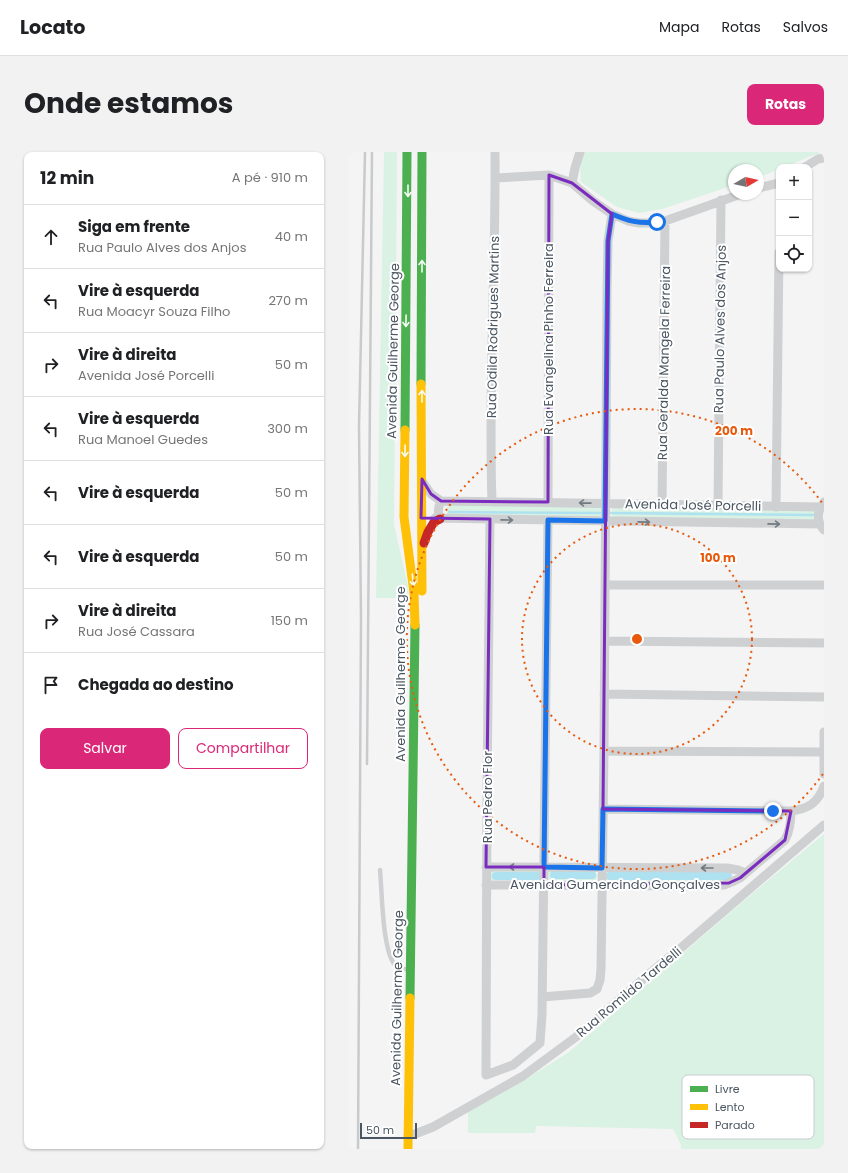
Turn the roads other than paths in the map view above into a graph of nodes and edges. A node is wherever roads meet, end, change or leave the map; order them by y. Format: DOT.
graph roads {
  1 [pos="407,152"];
  2 [pos="422,152"];
  3 [pos="495,152"];
  4 [pos="580,152"];
  5 [pos="824,158"];
  6 [pos="810,164"];
  7 [pos="549,175"];
  8 [pos="495,178"];
  9 [pos="572,183"];
  10 [pos="776,183"];
  11 [pos="764,186"];
  12 [pos="728,198"];
  13 [pos="721,200"];
  14 [pos="612,214"];
  15 [pos="665,221"];
  16 [pos="779,272"];
  17 [pos="422,479"];
  18 [pos="404,480"];
  19 [pos="441,501"];
  20 [pos="492,502"];
  21 [pos="548,502"];
  22 [pos="605,504"];
  23 [pos="662,504"];
  24 [pos="822,504"];
  25 [pos="718,506"];
  26 [pos="776,506"];
  27 [pos="421,518"];
  28 [pos="440,518"];
  29 [pos="490,519"];
  30 [pos="548,520"];
  31 [pos="605,521"];
  32 [pos="822,527"];
  33 [pos="422,551"];
  34 [pos="605,585"];
  35 [pos="824,585"];
  36 [pos="605,641"];
  37 [pos="824,642"];
  38 [pos="604,694"];
  39 [pos="824,697"];
  40 [pos="824,732"];
  41 [pos="604,751"];
  42 [pos="824,752"];
  43 [pos="824,774"];
  44 [pos="824,786"];
  45 [pos="603,809"];
  46 [pos="791,811"];
  47 [pos="824,825"];
  48 [pos="486,867"];
  49 [pos="544,867"];
  50 [pos="602,868"];
  51 [pos="380,870"];
  52 [pos="745,873"];
  53 [pos="486,885"];
  54 [pos="544,885"];
  55 [pos="602,886"];
  56 [pos="410,969"];
  57 [pos="542,996"];
  58 [pos="412,1134"];
  59 [pos="408,1149"];
  60 [pos="415,1149"];
  1 -- 18 [label="main road, Avenida Guilherme George, one-way"];
  17 -- 2 [label="main road, Avenida Guilherme George, one-way"];
  3 -- 8 [label="street, Rua Odila Rodrigues Martins"];
  4 -- 9 [label="street"];
  5 -- 6 [label="street"];
  7 -- 8 [label="street"];
  7 -- 9 [label="street"];
  7 -- 21 [label="street, Rua Evangelina Pinho Ferreira"];
  8 -- 20 [label="street, Rua Odila Rodrigues Martins"];
  9 -- 14 [label="street"];
  10 -- 11 [label="street"];
  12 -- 13 [label="street"];
  13 -- 15 [label="street"];
  13 -- 25 [label="street, Rua Paulo Alves dos Anjos"];
  14 -- 15 [label="street"];
  14 -- 22 [label="street"];
  15 -- 23 [label="street, Rua Geralda Mangela Ferreira"];
  16 -- 26 [label="street"];
  17 -- 19 [label="street"];
  17 -- 27 [label="main road, Avenida Guilherme George"];
  18 -- 27 [label="main road"];
  18 -- 56 [label="main road, Avenida Guilherme George, one-way"];
  19 -- 20 [label="street, Avenida José Porcelli"];
  19 -- 28 [label="street"];
  20 -- 21 [label="street, Avenida José Porcelli"];
  22 -- 21 [label="street, Avenida José Porcelli, one-way"];
  22 -- 23 [label="street, Avenida José Porcelli"];
  22 -- 31 [label="street"];
  23 -- 25 [label="street, Avenida José Porcelli"];
  24 -- 26 [label="street, Avenida José Porcelli"];
  24 -- 32 [label="street"];
  25 -- 26 [label="street, Avenida José Porcelli"];
  27 -- 28 [label="street, Avenida José Porcelli"];
  27 -- 33 [label="main road, Avenida Guilherme George"];
  28 -- 29 [label="street, Avenida José Porcelli"];
  28 -- 33 [label="main road"];
  29 -- 30 [label="street, Avenida José Porcelli, one-way"];
  29 -- 48 [label="street, Rua Pedro Flor"];
  30 -- 31 [label="street, Avenida José Porcelli"];
  30 -- 49 [label="street"];
  31 -- 32 [label="street, Avenida José Porcelli, one-way"];
  31 -- 34 [label="street"];
  33 -- 58 [label="main road, Avenida Guilherme George"];
  34 -- 35 [label="street"];
  34 -- 36 [label="street"];
  36 -- 37 [label="street"];
  36 -- 38 [label="street"];
  38 -- 39 [label="street"];
  38 -- 41 [label="street"];
  40 -- 42 [label="street"];
  41 -- 42 [label="street"];
  41 -- 45 [label="street"];
  42 -- 43 [label="street"];
  44 -- 46 [label="street"];
  45 -- 46 [label="street"];
  45 -- 50 [label="street"];
  46 -- 52 [label="street"];
  47 -- 58 [label="street, Rua Romildo Tardelli"];
  49 -- 48 [label="street, Avenida Gumercindo Gonçalves, one-way"];
  48 -- 53 [label="street, Rua Pedro Flor"];
  49 -- 50 [label="street, Avenida Gumercindo Gonçalves"];
  49 -- 54 [label="street"];
  52 -- 50 [label="street, Avenida Gumercindo Gonçalves, one-way"];
  50 -- 55 [label="street"];
  51 -- 56 [label="lane"];
  52 -- 55 [label="street, Avenida Gumercindo Gonçalves"];
  53 -- 54 [label="street, Avenida Gumercindo Gonçalves"];
  53 -- 57 [label="street, Rua Pedro Flor"];
  54 -- 55 [label="street, Avenida Gumercindo Gonçalves"];
  54 -- 57 [label="street"];
  55 -- 57 [label="street"];
  56 -- 58 [label="main road, Avenida Guilherme George"];
  58 -- 59 [label="main road, Avenida Guilherme George"];
  58 -- 60 [label="main road, Avenida Guilherme George"];
}
